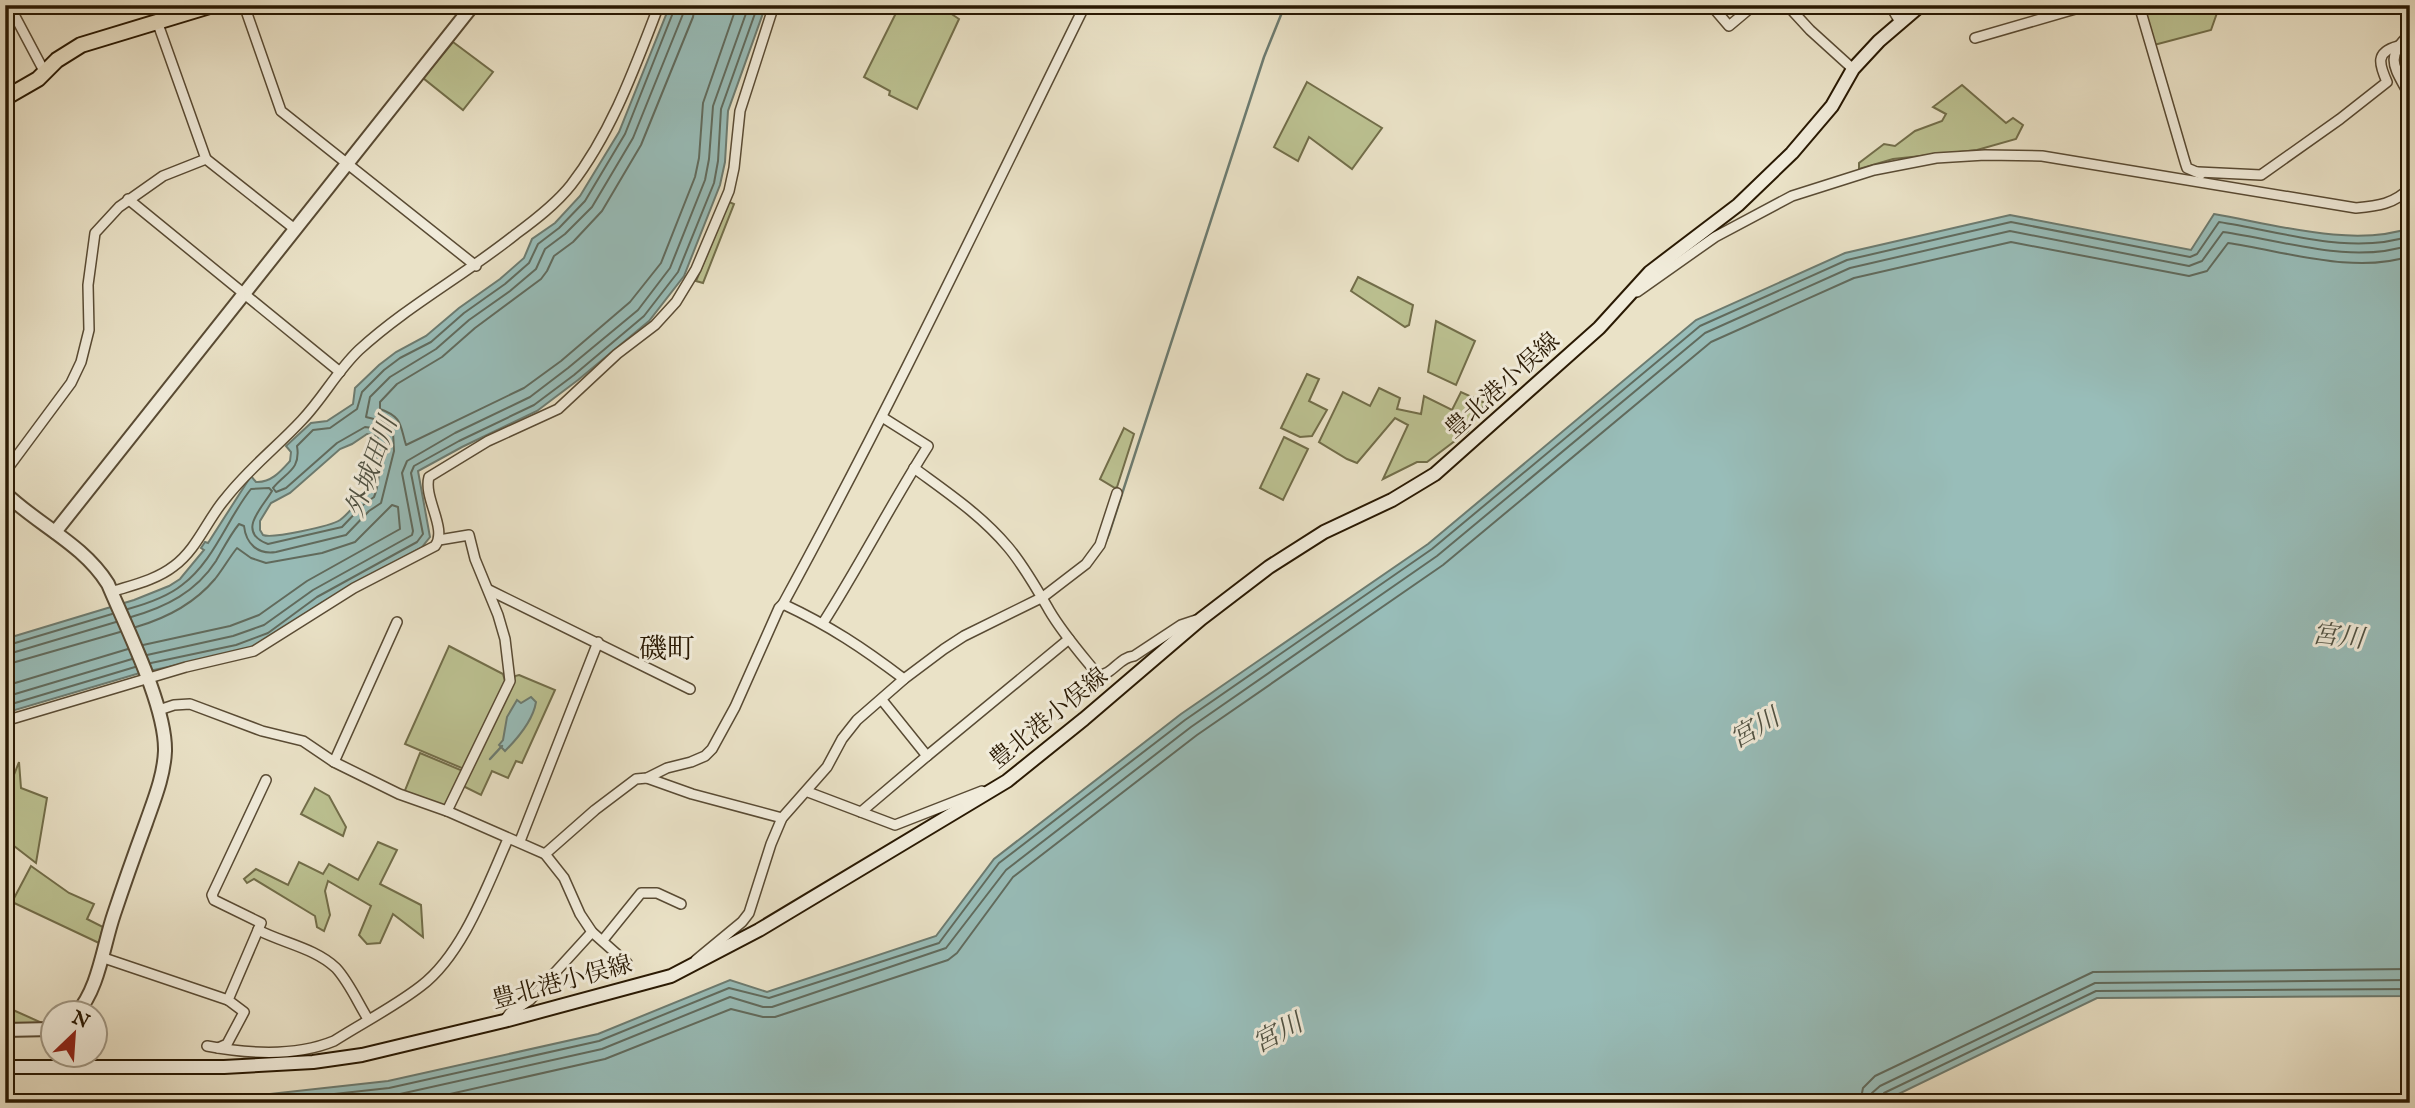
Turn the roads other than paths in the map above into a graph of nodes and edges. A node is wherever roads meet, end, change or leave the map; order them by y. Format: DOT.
graph roads {
  1 [pos="9,5"];
  2 [pos="213,5"];
  3 [pos="244,5"];
  4 [pos="473,5"];
  5 [pos="659,5"];
  6 [pos="774,5"];
  7 [pos="1085,5"];
  8 [pos="1711,5"];
  9 [pos="1755,5"];
  10 [pos="1787,5"];
  11 [pos="1891,5"];
  12 [pos="1922,5"];
  13 [pos="2089,5"];
  14 [pos="2139,5"];
  15 [pos="1900,22"];
  16 [pos="158,24"];
  17 [pos="2410,34"];
  18 [pos="1975,38"];
  19 [pos="2398,46"];
  20 [pos="1853,69"];
  21 [pos="44,71"];
  22 [pos="2406,79"];
  23 [pos="2410,97"];
  24 [pos="5,98"];
  25 [pos="206,159"];
  26 [pos="348,164"];
  27 [pos="2198,172"];
  28 [pos="2213,184"];
  29 [pos="2410,188"];
  30 [pos="128,200"];
  31 [pos="296,230"];
  32 [pos="477,266"];
  33 [pos="244,294"];
  34 [pos="1629,297"];
  35 [pos="340,372"];
  36 [pos="882,417"];
  37 [pos="914,468"];
  38 [pos="5,472"];
  39 [pos="5,493"];
  40 [pos="1117,494"];
  41 [pos="55,532"];
  42 [pos="439,540"];
  43 [pos="489,590"];
  44 [pos="112,594"];
  45 [pos="1044,597"];
  46 [pos="783,604"];
  47 [pos="1201,619"];
  48 [pos="397,622"];
  49 [pos="823,623"];
  50 [pos="1069,639"];
  51 [pos="598,642"];
  52 [pos="146,677"];
  53 [pos="904,680"];
  54 [pos="690,689"];
  55 [pos="882,700"];
  56 [pos="159,710"];
  57 [pos="5,721"];
  58 [pos="927,756"];
  59 [pos="334,762"];
  60 [pos="647,778"];
  61 [pos="267,780"];
  62 [pos="1007,781"];
  63 [pos="808,792"];
  64 [pos="447,811"];
  65 [pos="862,812"];
  66 [pos="782,818"];
  67 [pos="508,839"];
  68 [pos="520,841"];
  69 [pos="545,854"];
  70 [pos="681,904"];
  71 [pos="258,930"];
  72 [pos="592,932"];
  73 [pos="603,940"];
  74 [pos="101,957"];
  75 [pos="627,962"];
  76 [pos="691,966"];
  77 [pos="85,1000"];
  78 [pos="228,1000"];
  79 [pos="368,1019"];
  80 [pos="504,1021"];
  81 [pos="38,1029"];
  82 [pos="5,1030"];
  83 [pos="207,1046"];
  84 [pos="218,1048"];
  85 [pos="5,1067"];
  1 -- 21 [label="street"];
  2 -- 16 [label="main road"];
  3 -- 26 [label="street"];
  4 -- 26 [label="main road"];
  5 -- 32 [label="street"];
  6 -- 42 [label="street"];
  7 -- 36 [label="street"];
  8 -- 9 [label="street"];
  10 -- 20 [label="street"];
  11 -- 15 [label="street"];
  12 -- 15 [label="main road, 豊北港小俣線"];
  13 -- 18 [label="street"];
  14 -- 27 [label="street"];
  15 -- 20 [label="main road, 豊北港小俣線"];
  16 -- 21 [label="main road"];
  16 -- 25 [label="street"];
  17 -- 19 [label="street"];
  19 -- 22 [label="street"];
  19 -- 27 [label="street"];
  20 -- 34 [label="main road, 豊北港小俣線"];
  21 -- 24 [label="main road"];
  22 -- 23 [label="street"];
  25 -- 30 [label="street"];
  25 -- 31 [label="street"];
  26 -- 31 [label="main road"];
  26 -- 32 [label="street"];
  27 -- 28 [label="street"];
  28 -- 29 [label="street"];
  28 -- 34 [label="street"];
  30 -- 33 [label="street"];
  30 -- 38 [label="street"];
  31 -- 33 [label="main road"];
  32 -- 35 [label="street"];
  33 -- 35 [label="street"];
  33 -- 41 [label="main road"];
  34 -- 47 [label="main road, 豊北港小俣線"];
  35 -- 44 [label="street"];
  36 -- 37 [label="street"];
  36 -- 46 [label="street"];
  37 -- 45 [label="street"];
  37 -- 49 [label="street"];
  39 -- 41 [label="main road"];
  40 -- 45 [label="street"];
  41 -- 44 [label="main road"];
  42 -- 43 [label="street"];
  42 -- 52 [label="street"];
  43 -- 51 [label="street"];
  43 -- 64 [label="street"];
  44 -- 52 [label="main road"];
  45 -- 50 [label="street"];
  45 -- 53 [label="street"];
  46 -- 49 [label="street"];
  46 -- 60 [label="street"];
  47 -- 50 [label="street"];
  47 -- 62 [label="main road, 豊北港小俣線"];
  48 -- 59 [label="street"];
  49 -- 53 [label="street"];
  50 -- 58 [label="street"];
  51 -- 54 [label="street"];
  51 -- 68 [label="street"];
  52 -- 56 [label="main road"];
  52 -- 57 [label="street"];
  53 -- 55 [label="street"];
  55 -- 58 [label="street"];
  55 -- 63 [label="street"];
  56 -- 59 [label="street"];
  56 -- 74 [label="main road"];
  58 -- 65 [label="street"];
  59 -- 64 [label="street"];
  60 -- 66 [label="street"];
  60 -- 69 [label="street"];
  61 -- 71 [label="street"];
  62 -- 65 [label="street"];
  62 -- 76 [label="main road, 豊北港小俣線"];
  63 -- 65 [label="street"];
  63 -- 66 [label="street"];
  64 -- 67 [label="street"];
  66 -- 76 [label="street"];
  67 -- 68 [label="street"];
  67 -- 79 [label="street"];
  68 -- 69 [label="street"];
  69 -- 72 [label="street"];
  70 -- 73 [label="street"];
  71 -- 78 [label="street"];
  71 -- 79 [label="street"];
  72 -- 73 [label="street"];
  72 -- 80 [label="street"];
  73 -- 75 [label="street"];
  74 -- 77 [label="main road"];
  74 -- 78 [label="street"];
  76 -- 80 [label="main road, 豊北港小俣線"];
  78 -- 84 [label="street"];
  79 -- 84 [label="street"];
  80 -- 85 [label="main road, 豊北港小俣線"];
  81 -- 82 [label="main road"];
  83 -- 84 [label="street"];
}
